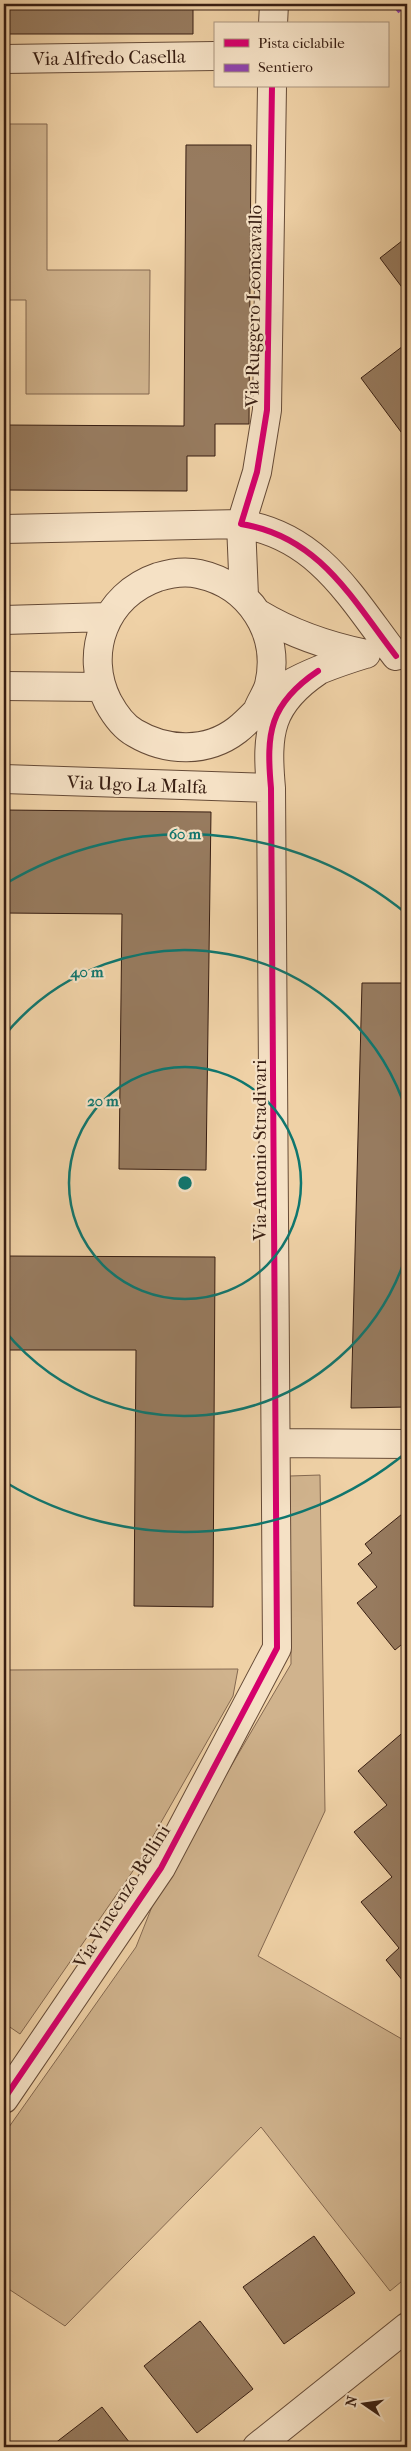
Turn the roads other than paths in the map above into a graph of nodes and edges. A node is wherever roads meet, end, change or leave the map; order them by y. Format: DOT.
graph roads {
  1 [pos="274,4"];
  2 [pos="273,22"];
  3 [pos="214,56"];
  4 [pos="4,59"];
  5 [pos="272,88"];
  6 [pos="242,524"];
  7 [pos="4,529"];
  8 [pos="252,605"];
  9 [pos="108,617"];
  10 [pos="4,620"];
  11 [pos="365,654"];
  12 [pos="402,657"];
  13 [pos="318,671"];
  14 [pos="4,686"];
  15 [pos="100,687"];
  16 [pos="258,709"];
  17 [pos="235,732"];
  18 [pos="268,760"];
  19 [pos="4,779"];
  20 [pos="271,788"];
  21 [pos="276,1444"];
  22 [pos="407,1444"];
  23 [pos="277,1648"];
  24 [pos="4,2099"];
  25 [pos="407,2327"];
  26 [pos="257,2447"];
  1 -- 2 [label="street"];
  3 -- 4 [label="street, Via Alfredo Casella"];
  5 -- 6 [label="street, Via Ruggero Leoncavallo"];
  6 -- 7 [label="street, Via Ugo La Malfa"];
  6 -- 8 [label="street, Via Ugo La Malfa"];
  6 -- 12 [label="street, Via Ugo La Malfa"];
  8 -- 9 [label="street, Via Ugo La Malfa"];
  8 -- 11 [label="street, Via Ugo La Malfa"];
  8 -- 16 [label="street, Via Ugo La Malfa"];
  9 -- 10 [label="street"];
  9 -- 15 [label="street, Via Ugo La Malfa"];
  11 -- 12 [label="street, Via Ugo La Malfa"];
  11 -- 13 [label="street, Via Ugo La Malfa"];
  13 -- 16 [label="street, Via Ugo La Malfa"];
  13 -- 18 [label="street, Via Antonio Stradivari"];
  14 -- 15 [label="street"];
  15 -- 17 [label="street, Via Ugo La Malfa"];
  16 -- 17 [label="street, Via Ugo La Malfa"];
  17 -- 18 [label="street"];
  18 -- 20 [label="street, Via Antonio Stradivari"];
  19 -- 20 [label="street, Via Ugo La Malfa"];
  20 -- 21 [label="street, Via Antonio Stradivari"];
  21 -- 22 [label="street"];
  21 -- 23 [label="street, Via Antonio Stradivari"];
  23 -- 24 [label="street, Via Vincenzo Bellini"];
  25 -- 26 [label="street"];
}
